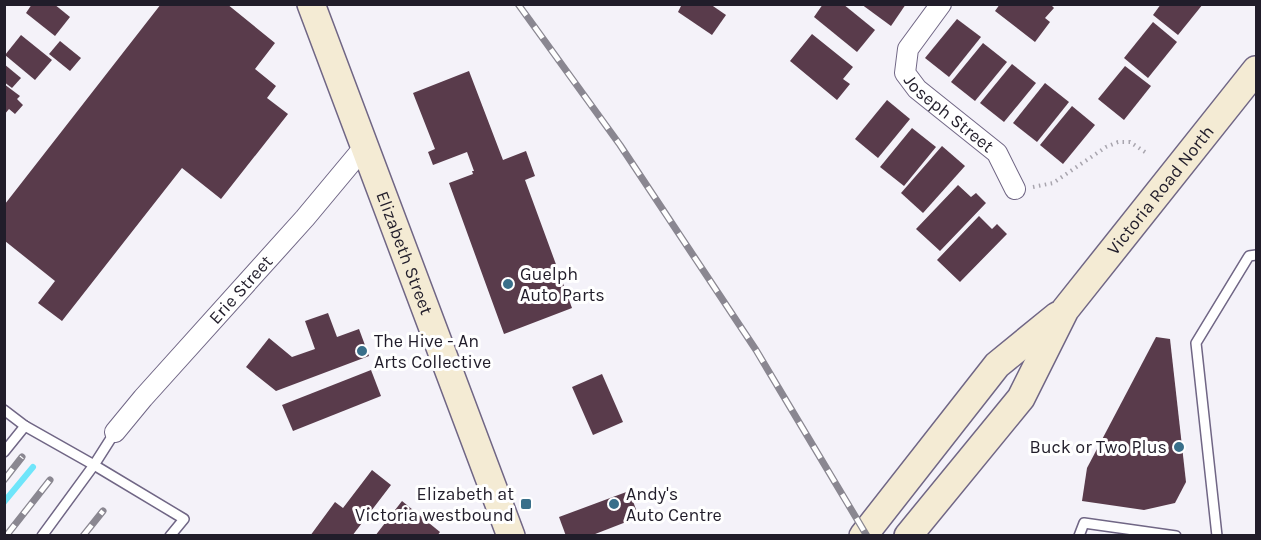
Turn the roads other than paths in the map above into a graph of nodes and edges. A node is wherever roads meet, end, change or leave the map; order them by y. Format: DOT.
graph roads {
  1 [pos="311,4"];
  2 [pos="941,4"];
  3 [pos="1254,80"];
  4 [pos="365,146"];
  5 [pos="1015,189"];
  6 [pos="1257,255"];
  7 [pos="1065,310"];
  8 [pos="4,410"];
  9 [pos="25,426"];
  10 [pos="115,432"];
  11 [pos="4,453"];
  12 [pos="94,465"];
  13 [pos="868,529"];
  14 [pos="42,536"];
  15 [pos="170,536"];
  16 [pos="511,536"];
  17 [pos="908,536"];
  18 [pos="1079,536"];
  19 [pos="1176,536"];
  20 [pos="1217,536"];
  1 -- 4 [label="main road, Elizabeth Street"];
  2 -- 5 [label="street, Joseph Street"];
  3 -- 7 [label="main road, Victoria Road North"];
  4 -- 10 [label="street, Erie Street"];
  4 -- 16 [label="main road, Elizabeth Street"];
  6 -- 20 [label="lane"];
  7 -- 13 [label="main road, Victoria Road North"];
  7 -- 17 [label="main road, Victoria Road North"];
  8 -- 9 [label="lane"];
  9 -- 11 [label="lane"];
  9 -- 12 [label="lane"];
  10 -- 12 [label="lane"];
  12 -- 14 [label="lane"];
  12 -- 15 [label="lane"];
  18 -- 19 [label="lane"];
}
